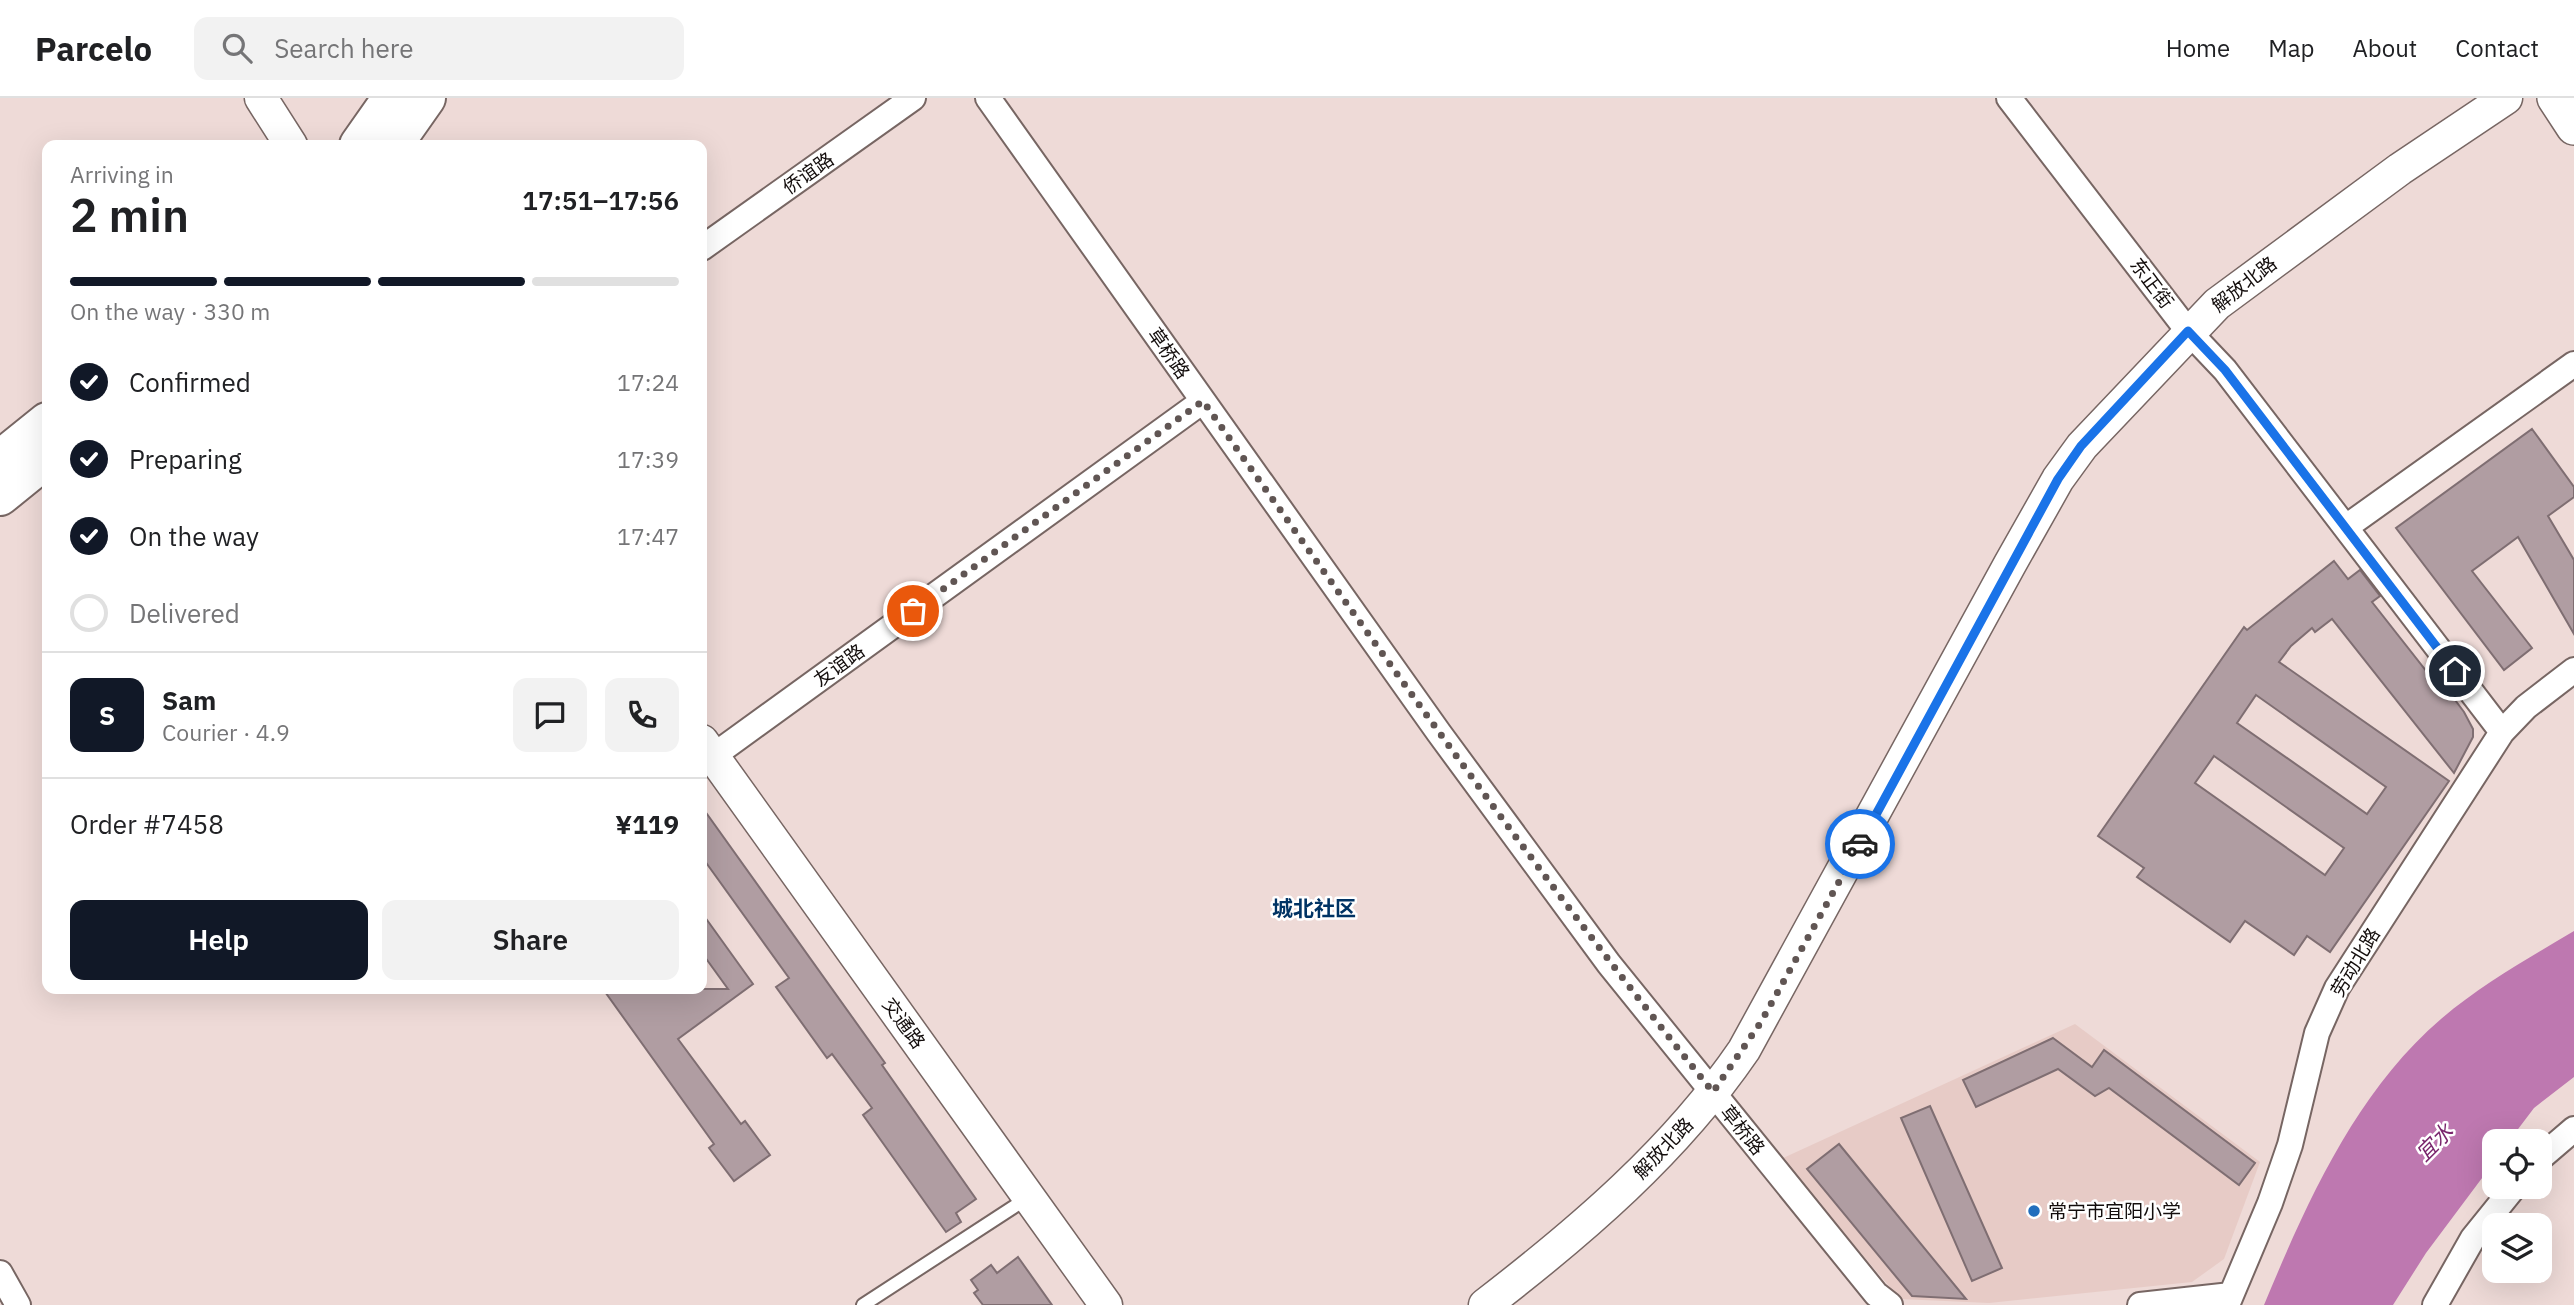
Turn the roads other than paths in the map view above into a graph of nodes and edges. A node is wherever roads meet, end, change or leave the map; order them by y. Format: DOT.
graph roads {
  1 [pos="261,98"];
  2 [pos="392,98"];
  3 [pos="426,98"];
  4 [pos="913,98"];
  5 [pos="988,98"];
  6 [pos="2009,98"];
  7 [pos="2506,98"];
  8 [pos="2555,98"];
  9 [pos="2574,127"];
  10 [pos="288,140"];
  11 [pos="363,140"];
  12 [pos="397,140"];
  13 [pos="707,244"];
  14 [pos="2188,331"];
  15 [pos="2574,364"];
  16 [pos="1203,401"];
  17 [pos="42,426"];
  18 [pos="0,460"];
  19 [pos="42,462"];
  20 [pos="0,496"];
  21 [pos="2346,527"];
  22 [pos="2574,670"];
  23 [pos="2502,732"];
  24 [pos="707,749"];
  25 [pos="1713,1092"];
  26 [pos="2574,1129"];
  27 [pos="2552,1148"];
  28 [pos="1029,1197"];
  29 [pos="2504,1199"];
  30 [pos="0,1273"];
  31 [pos="2229,1300"];
  32 [pos="18,1305"];
  33 [pos="863,1305"];
  34 [pos="1106,1305"];
  35 [pos="1485,1305"];
  36 [pos="1890,1305"];
  37 [pos="2140,1305"];
  38 [pos="2435,1305"];
  1 -- 10 [label="street"];
  2 -- 11 [label="main road"];
  3 -- 12 [label="main road"];
  4 -- 13 [label="street, 侨谊路"];
  5 -- 16 [label="street, 草桥路"];
  6 -- 14 [label="street, 东正街"];
  7 -- 14 [label="street, 解放北路"];
  8 -- 9 [label="main road"];
  14 -- 21 [label="street, 东正街"];
  14 -- 25 [label="street, 解放北路"];
  15 -- 21 [label="street"];
  16 -- 24 [label="street, 友谊路"];
  16 -- 25 [label="street, 草桥路"];
  17 -- 18 [label="main road"];
  19 -- 20 [label="main road"];
  21 -- 23 [label="street, 东正街"];
  22 -- 23 [label="street, 劳动北路"];
  23 -- 31 [label="street, 劳动北路"];
  24 -- 28 [label="street, 交通路"];
  25 -- 35 [label="street, 解放北路"];
  25 -- 36 [label="street, 草桥路"];
  26 -- 27 [label="street"];
  28 -- 33 [label="lane"];
  28 -- 34 [label="street, 交通路"];
  29 -- 38 [label="street"];
  30 -- 32 [label="street"];
  31 -- 37 [label="street"];
}
